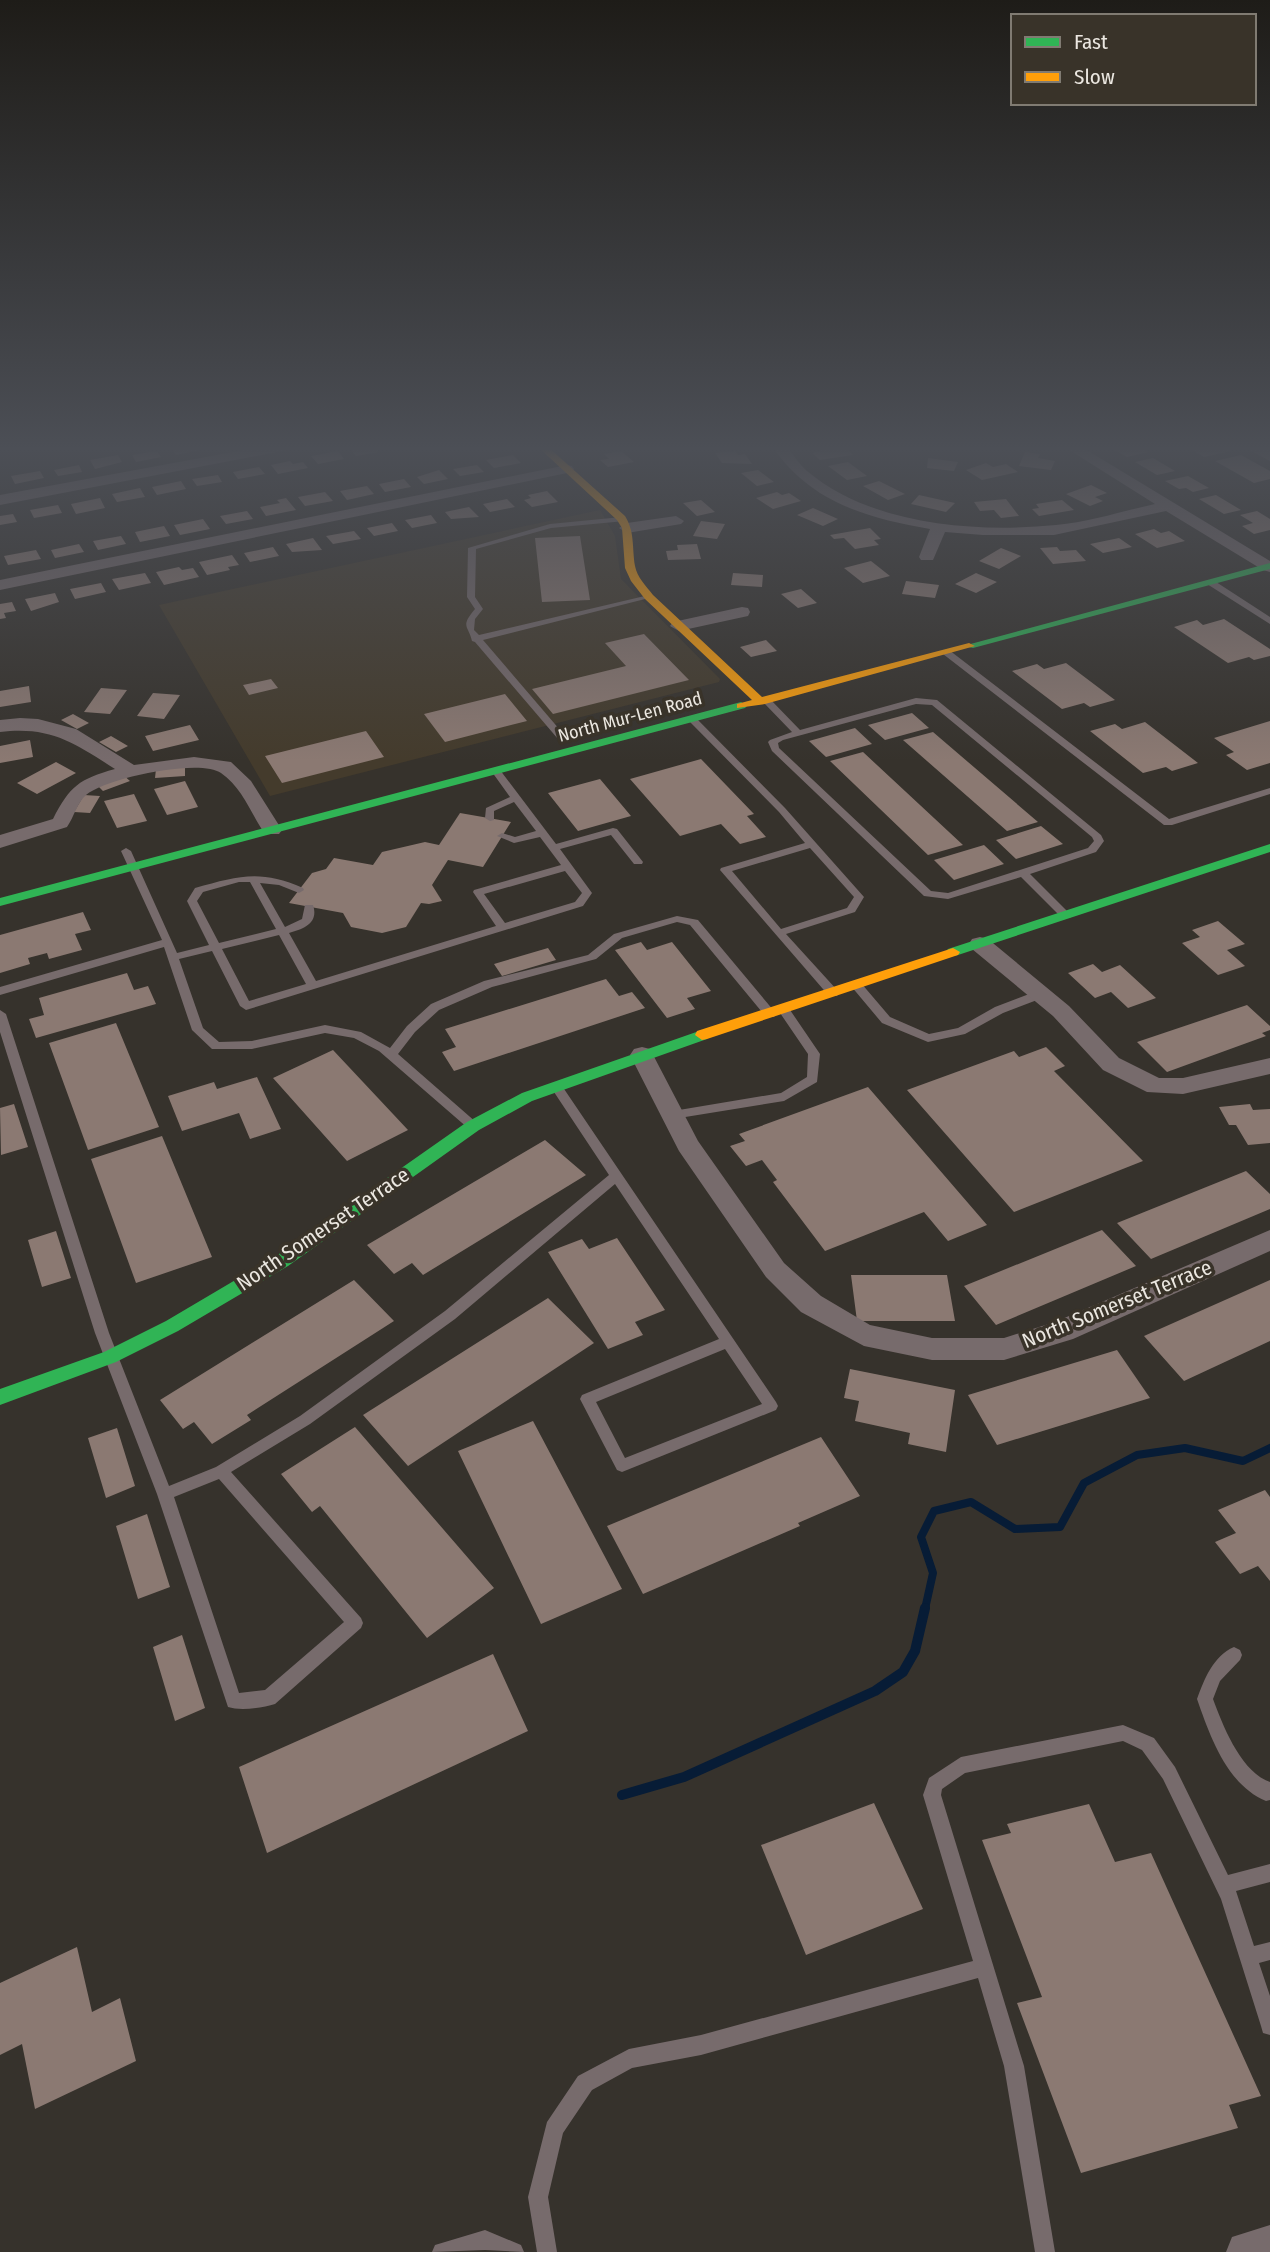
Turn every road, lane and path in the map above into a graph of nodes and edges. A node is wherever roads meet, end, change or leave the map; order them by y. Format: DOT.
graph roads {
  1 [pos="166,551"];
  2 [pos="472,551"];
  3 [pos="628,551"];
  4 [pos="929,551"];
  5 [pos="1243,551"];
  6 [pos="927,557"];
  7 [pos="1253,557"];
  8 [pos="1270,562"];
  9 [pos="1210,582"];
  10 [pos="0,585"];
  11 [pos="649,597"];
  12 [pos="742,612"];
  13 [pos="1270,621"];
  14 [pos="679,626"];
  15 [pos="475,639"];
  16 [pos="946,652"];
  17 [pos="746,688"];
  18 [pos="724,693"];
  19 [pos="764,701"];
  20 [pos="674,707"];
  21 [pos="649,713"];
  22 [pos="693,720"];
  23 [pos="0,726"];
  24 [pos="797,733"];
  25 [pos="567,735"];
  26 [pos="129,770"];
  27 [pos="497,772"];
  28 [pos="1270,791"];
  29 [pos="515,798"];
  30 [pos="490,818"];
  31 [pos="268,823"];
  32 [pos="214,828"];
  33 [pos="542,834"];
  34 [pos="502,836"];
  35 [pos="0,842"];
  36 [pos="813,844"];
  37 [pos="553,848"];
  38 [pos="1270,848"];
  39 [pos="126,851"];
  40 [pos="638,862"];
  41 [pos="134,866"];
  42 [pos="567,867"];
  43 [pos="1023,873"];
  44 [pos="253,879"];
  45 [pos="299,890"];
  46 [pos="0,902"];
  47 [pos="309,907"];
  48 [pos="1066,916"];
  49 [pos="503,928"];
  50 [pos="282,932"];
  51 [pos="779,933"];
  52 [pos="169,942"];
  53 [pos="980,944"];
  54 [pos="216,947"];
  55 [pos="174,957"];
  56 [pos="313,986"];
  57 [pos="857,986"];
  58 [pos="0,991"];
  59 [pos="833,993"];
  60 [pos="1041,994"];
  61 [pos="776,1012"];
  62 [pos="0,1014"];
  63 [pos="391,1055"];
  64 [pos="642,1055"];
  65 [pos="1270,1066"];
  66 [pos="556,1086"];
  67 [pos="673,1115"];
  68 [pos="473,1126"];
  69 [pos="615,1176"];
  70 [pos="1270,1240"];
  71 [pos="727,1342"];
  72 [pos="110,1357"];
  73 [pos="0,1397"];
  74 [pos="221,1471"];
  75 [pos="165,1494"];
  76 [pos="1234,1655"];
  77 [pos="1270,1791"];
  78 [pos="1270,1873"];
  79 [pos="1223,1885"];
  80 [pos="1270,1951"];
  81 [pos="1248,1957"];
  82 [pos="984,1966"];
  83 [pos="1270,2026"];
  84 [pos="1270,2246"];
  85 [pos="442,2252"];
  86 [pos="514,2252"];
  87 [pos="547,2252"];
  88 [pos="1045,2252"];
  89 [pos="1247,2252"];
  1 -- 10 [label="street"];
  2 -- 15 [label="lane"];
  3 -- 11 [label="main road"];
  4 -- 6 [label="street"];
  5 -- 7 [label="street"];
  7 -- 8 [label="main road, North Mur-Len Road"];
  7 -- 17 [label="main road, North Mur-Len Road"];
  8 -- 9 [label="main road, North Mur-Len Road"];
  9 -- 13 [label="lane"];
  9 -- 16 [label="main road, North Mur-Len Road"];
  11 -- 14 [label="main road"];
  11 -- 15 [label="lane"];
  12 -- 14 [label="street"];
  14 -- 17 [label="main road"];
  15 -- 25 [label="lane"];
  16 -- 19 [label="main road, North Mur-Len Road"];
  16 -- 28 [label="lane"];
  17 -- 18 [label="main road, North Mur-Len Road"];
  17 -- 19 [label="main road"];
  19 -- 22 [label="main road, North Mur-Len Road"];
  19 -- 24 [label="lane"];
  20 -- 21 [label="main road, North Mur-Len Road"];
  22 -- 27 [label="main road, North Mur-Len Road"];
  22 -- 36 [label="lane"];
  23 -- 26 [label="street"];
  24 -- 43 [label="lane"];
  24 -- 43 [label="lane"];
  25 -- 31 [label="main road, North Mur-Len Road"];
  26 -- 31 [label="street"];
  26 -- 35 [label="street"];
  27 -- 29 [label="lane"];
  27 -- 31 [label="main road, North Mur-Len Road"];
  29 -- 30 [label="lane"];
  29 -- 33 [label="lane"];
  31 -- 32 [label="main road, North Mur-Len Road"];
  31 -- 41 [label="main road, North Mur-Len Road"];
  33 -- 34 [label="lane"];
  33 -- 37 [label="lane"];
  36 -- 51 [label="lane"];
  36 -- 51 [label="lane"];
  37 -- 40 [label="lane"];
  37 -- 42 [label="lane"];
  38 -- 48 [label="main road, North Somerset Terrace"];
  39 -- 41 [label="lane"];
  41 -- 46 [label="main road, North Mur-Len Road"];
  41 -- 52 [label="lane"];
  42 -- 49 [label="lane"];
  42 -- 49 [label="lane"];
  43 -- 48 [label="lane"];
  44 -- 45 [label="lane"];
  44 -- 50 [label="lane"];
  44 -- 54 [label="lane"];
  47 -- 50 [label="lane"];
  48 -- 53 [label="main road, North Somerset Terrace"];
  49 -- 56 [label="lane"];
  50 -- 54 [label="lane"];
  50 -- 56 [label="lane"];
  51 -- 59 [label="lane"];
  52 -- 55 [label="lane"];
  52 -- 58 [label="lane"];
  53 -- 57 [label="main road, North Somerset Terrace"];
  53 -- 60 [label="street"];
  54 -- 55 [label="lane"];
  54 -- 56 [label="lane"];
  55 -- 63 [label="lane"];
  57 -- 59 [label="main road, North Somerset Terrace"];
  57 -- 60 [label="lane"];
  59 -- 61 [label="main road, North Somerset Terrace"];
  60 -- 65 [label="street"];
  61 -- 63 [label="lane"];
  61 -- 64 [label="main road, North Somerset Terrace"];
  61 -- 67 [label="lane"];
  62 -- 72 [label="lane"];
  63 -- 68 [label="lane"];
  64 -- 66 [label="main road, North Somerset Terrace"];
  64 -- 67 [label="street, North Somerset Terrace"];
  66 -- 68 [label="main road, North Somerset Terrace"];
  66 -- 69 [label="lane"];
  67 -- 70 [label="street, North Somerset Terrace"];
  68 -- 72 [label="main road, North Somerset Terrace"];
  69 -- 71 [label="lane"];
  69 -- 74 [label="lane"];
  71 -- 71 [label="lane"];
  72 -- 73 [label="main road, North Somerset Terrace"];
  72 -- 75 [label="lane"];
  74 -- 75 [label="lane"];
  74 -- 75 [label="lane"];
  76 -- 77 [label="lane"];
  78 -- 79 [label="lane"];
  79 -- 81 [label="lane"];
  79 -- 82 [label="lane"];
  80 -- 81 [label="lane"];
  81 -- 83 [label="lane"];
  82 -- 87 [label="lane"];
  82 -- 88 [label="lane"];
  84 -- 89 [label="street"];
  85 -- 86 [label="lane"];
}
